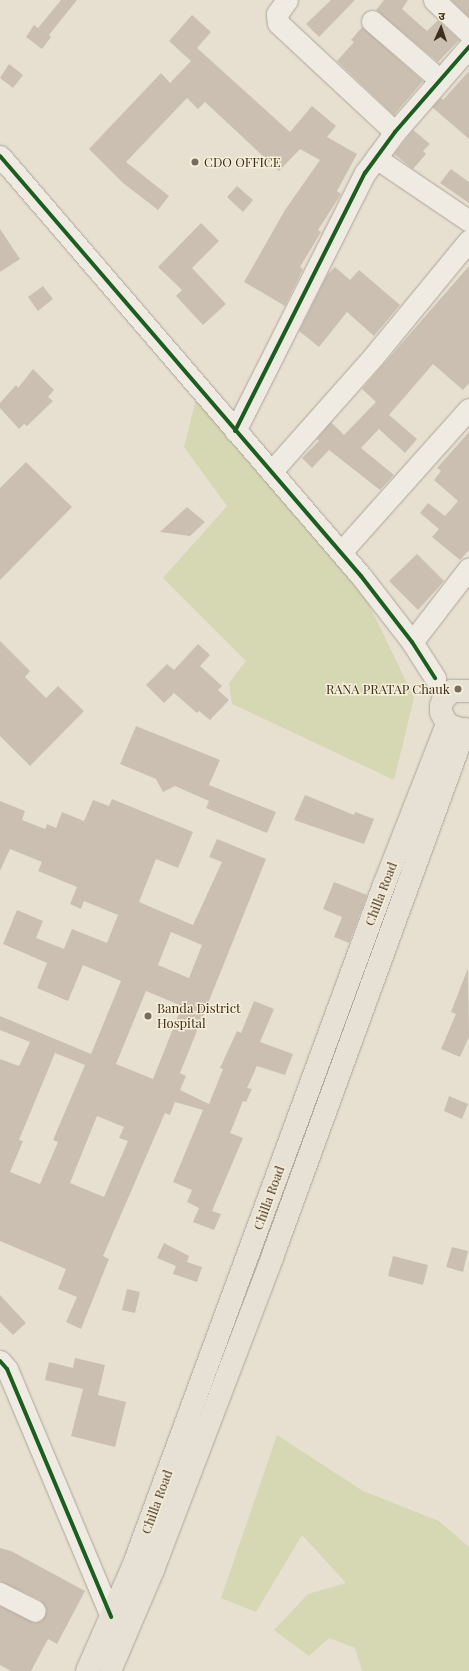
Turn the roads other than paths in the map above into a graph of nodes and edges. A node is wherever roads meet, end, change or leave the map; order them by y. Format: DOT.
graph roads {
  1 [pos="287,0"];
  2 [pos="434,0"];
  3 [pos="372,21"];
  4 [pos="469,33"];
  5 [pos="469,47"];
  6 [pos="440,80"];
  7 [pos="395,132"];
  8 [pos="0,156"];
  9 [pos="376,158"];
  10 [pos="469,221"];
  11 [pos="469,240"];
  12 [pos="469,409"];
  13 [pos="235,431"];
  14 [pos="271,472"];
  15 [pos="341,552"];
  16 [pos="469,568"];
  17 [pos="412,642"];
  18 [pos="460,691"];
  19 [pos="460,726"];
  20 [pos="309,1091"];
  21 [pos="330,1099"];
  22 [pos="0,1361"];
  23 [pos="0,1593"];
  24 [pos="35,1611"];
  25 [pos="110,1616"];
  26 [pos="87,1671"];
  27 [pos="110,1671"];
  1 -- 7 [label="street"];
  2 -- 4 [label="street"];
  3 -- 6 [label="street"];
  5 -- 6 [label="street"];
  6 -- 7 [label="street"];
  7 -- 9 [label="street"];
  8 -- 13 [label="street"];
  9 -- 10 [label="street"];
  9 -- 13 [label="street"];
  11 -- 14 [label="street"];
  12 -- 15 [label="street"];
  13 -- 14 [label="street"];
  14 -- 15 [label="street"];
  15 -- 17 [label="street"];
  16 -- 17 [label="street"];
  17 -- 18 [label="street"];
  18 -- 19 [label="main road"];
  19 -- 20 [label="main road, Chilla Road"];
  19 -- 21 [label="main road"];
  20 -- 21 [label="main road"];
  20 -- 25 [label="main road, Chilla Road"];
  21 -- 27 [label="main road"];
  22 -- 25 [label="street"];
  23 -- 24 [label="street"];
  25 -- 26 [label="main road, Chilla Road"];
}
